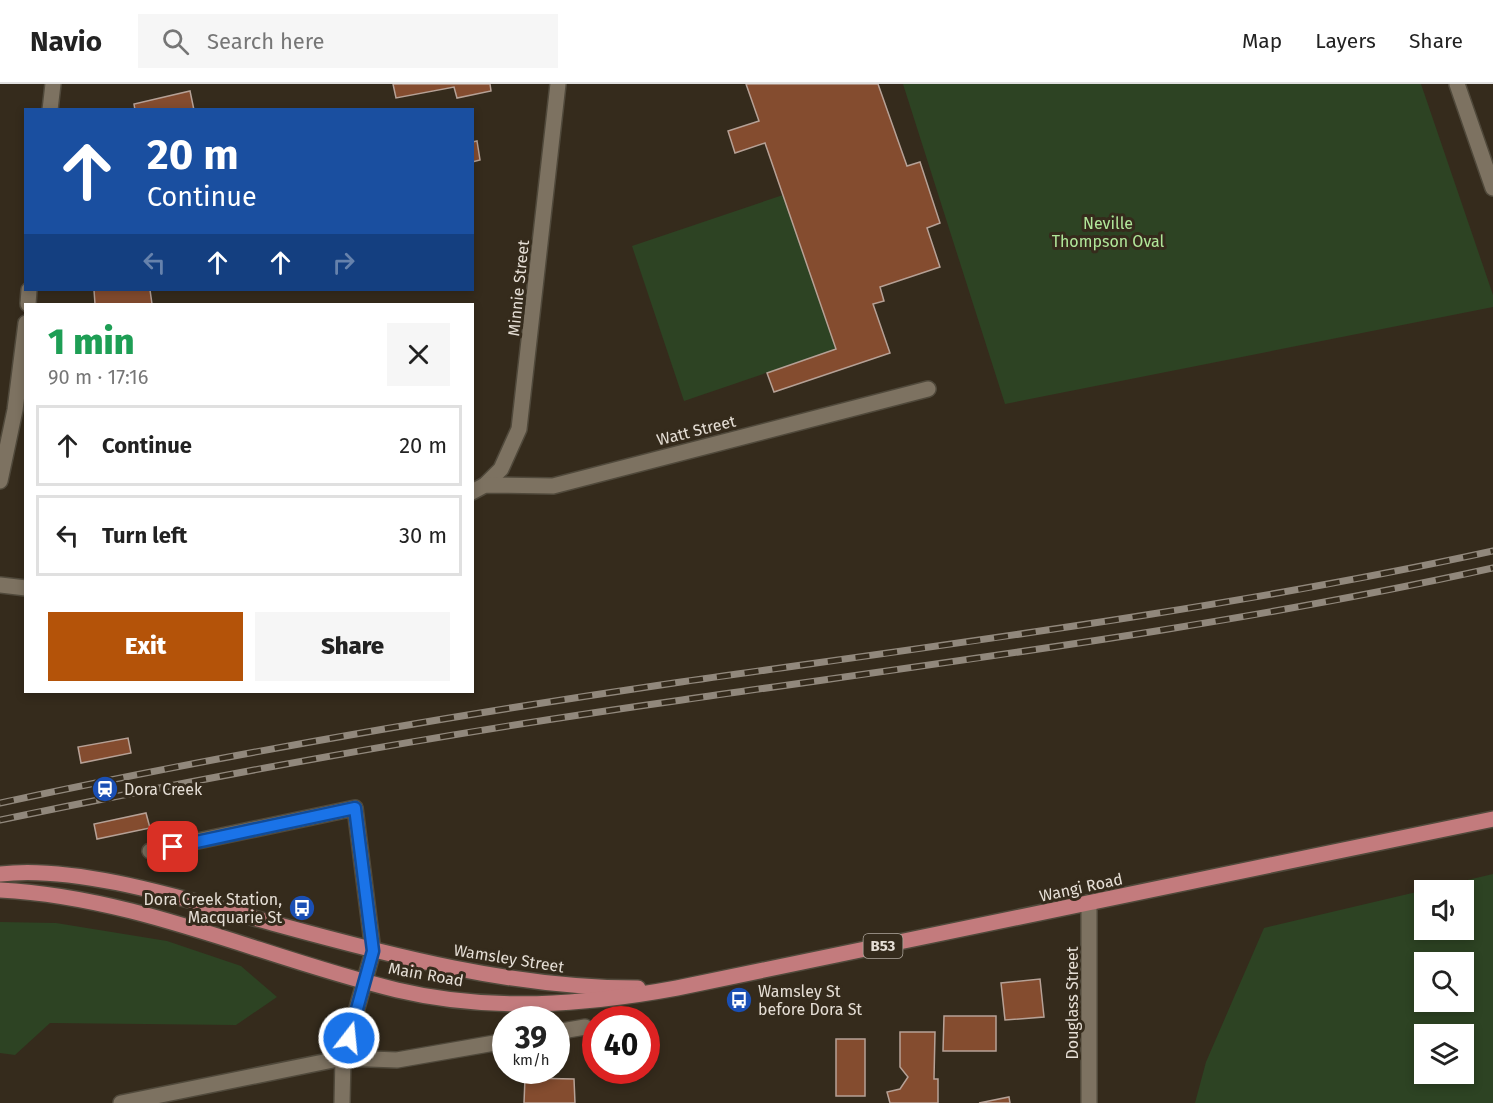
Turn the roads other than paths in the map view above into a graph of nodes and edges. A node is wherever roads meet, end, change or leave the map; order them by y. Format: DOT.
graph roads {
  1 [pos="53,84"];
  2 [pos="558,84"];
  3 [pos="1457,84"];
  4 [pos="50,108"];
  5 [pos="1493,188"];
  6 [pos="24,339"];
  7 [pos="928,389"];
  8 [pos="0,481"];
  9 [pos="479,488"];
  10 [pos="0,585"];
  11 [pos="24,588"];
  12 [pos="1493,819"];
  13 [pos="150,851"];
  14 [pos="0,874"];
  15 [pos="0,890"];
  16 [pos="1089,903"];
  17 [pos="373,951"];
  18 [pos="365,981"];
  19 [pos="677,988"];
  20 [pos="492,1043"];
  21 [pos="343,1058"];
  22 [pos="121,1103"];
  23 [pos="342,1103"];
  24 [pos="1089,1103"];
  1 -- 4 [label="street"];
  2 -- 9 [label="street, Minnie Street"];
  3 -- 5 [label="street"];
  6 -- 8 [label="street"];
  7 -- 9 [label="street, Watt Street"];
  10 -- 11 [label="street"];
  12 -- 16 [label="main road, Wangi Road / B53"];
  13 -- 17 [label="street"];
  14 -- 17 [label="main road, Main Road / B53"];
  15 -- 18 [label="main road, Main Road / B53"];
  16 -- 19 [label="main road, Wangi Road / B53"];
  16 -- 24 [label="street, Douglass Street"];
  17 -- 18 [label="street"];
  17 -- 19 [label="main road, Wamsley Street / B53"];
  18 -- 19 [label="main road, Main Road / B53"];
  18 -- 21 [label="street"];
  20 -- 21 [label="street"];
  21 -- 22 [label="street"];
  21 -- 23 [label="street"];
}
